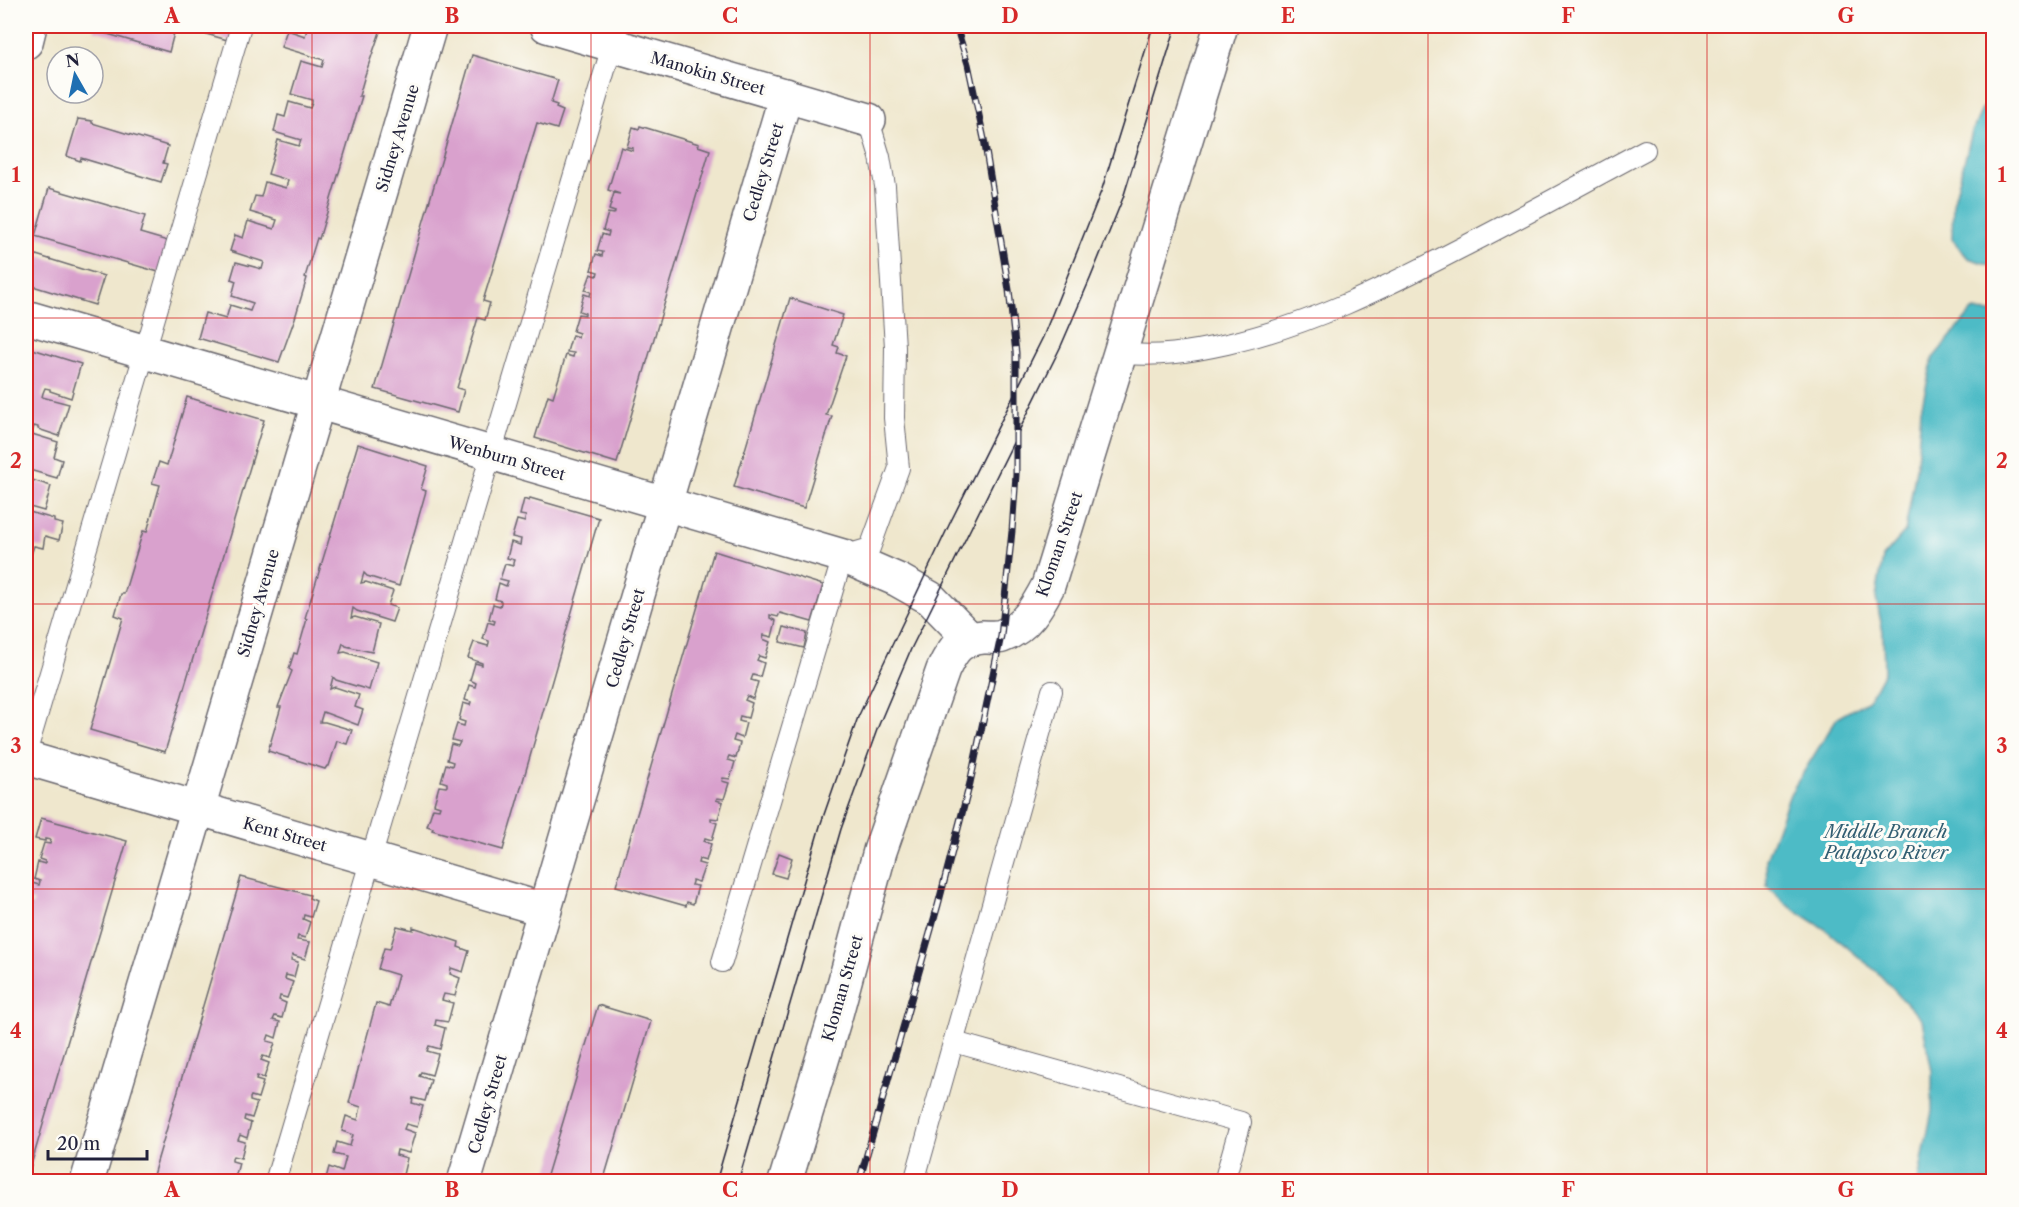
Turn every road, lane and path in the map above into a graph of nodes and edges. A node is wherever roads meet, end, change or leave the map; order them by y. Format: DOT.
graph roads {
  1 [pos="30,26"];
  2 [pos="241,26"];
  3 [pos="430,26"];
  4 [pos="547,26"];
  5 [pos="1221,26"];
  6 [pos="615,35"];
  7 [pos="26,42"];
  8 [pos="786,95"];
  9 [pos="869,120"];
  10 [pos="1645,150"];
  11 [pos="26,317"];
  12 [pos="144,352"];
  13 [pos="1119,353"];
  14 [pos="318,403"];
  15 [pos="491,453"];
  16 [pos="665,504"];
  17 [pos="843,556"];
  18 [pos="969,638"];
  19 [pos="1052,691"];
  20 [pos="26,756"];
  21 [pos="198,808"];
  22 [pos="371,859"];
  23 [pos="545,910"];
  24 [pos="722,962"];
  25 [pos="954,1042"];
  26 [pos="87,1182"];
  27 [pos="275,1182"];
  28 [pos="464,1182"];
  29 [pos="785,1182"];
  30 [pos="914,1182"];
  31 [pos="1224,1182"];
  1 -- 7 [label="street"];
  2 -- 12 [label="lane"];
  3 -- 14 [label="street, Sidney Avenue"];
  4 -- 6 [label="street, Manokin Street"];
  5 -- 13 [label="street, Kloman Street"];
  6 -- 8 [label="street, Manokin Street"];
  6 -- 15 [label="lane"];
  8 -- 9 [label="street, Manokin Street"];
  8 -- 16 [label="street, Cedley Street"];
  9 -- 17 [label="lane"];
  10 -- 13 [label="lane"];
  11 -- 12 [label="street, Wenburn Street"];
  12 -- 14 [label="street, Wenburn Street"];
  12 -- 20 [label="lane"];
  13 -- 18 [label="street, Kloman Street"];
  14 -- 15 [label="street, Wenburn Street"];
  14 -- 21 [label="street, Sidney Avenue"];
  15 -- 16 [label="street, Wenburn Street"];
  15 -- 22 [label="lane"];
  16 -- 17 [label="street, Wenburn Street"];
  16 -- 23 [label="street, Cedley Street"];
  17 -- 18 [label="street, Wenburn Street"];
  17 -- 24 [label="lane"];
  18 -- 29 [label="street, Kloman Street"];
  19 -- 25 [label="lane"];
  20 -- 21 [label="street, Kent Street"];
  21 -- 22 [label="street, Kent Street"];
  21 -- 26 [label="street, Sidney Avenue"];
  22 -- 23 [label="street, Kent Street"];
  22 -- 27 [label="lane"];
  23 -- 28 [label="street, Cedley Street"];
  25 -- 30 [label="lane"];
  25 -- 31 [label="lane"];
}
